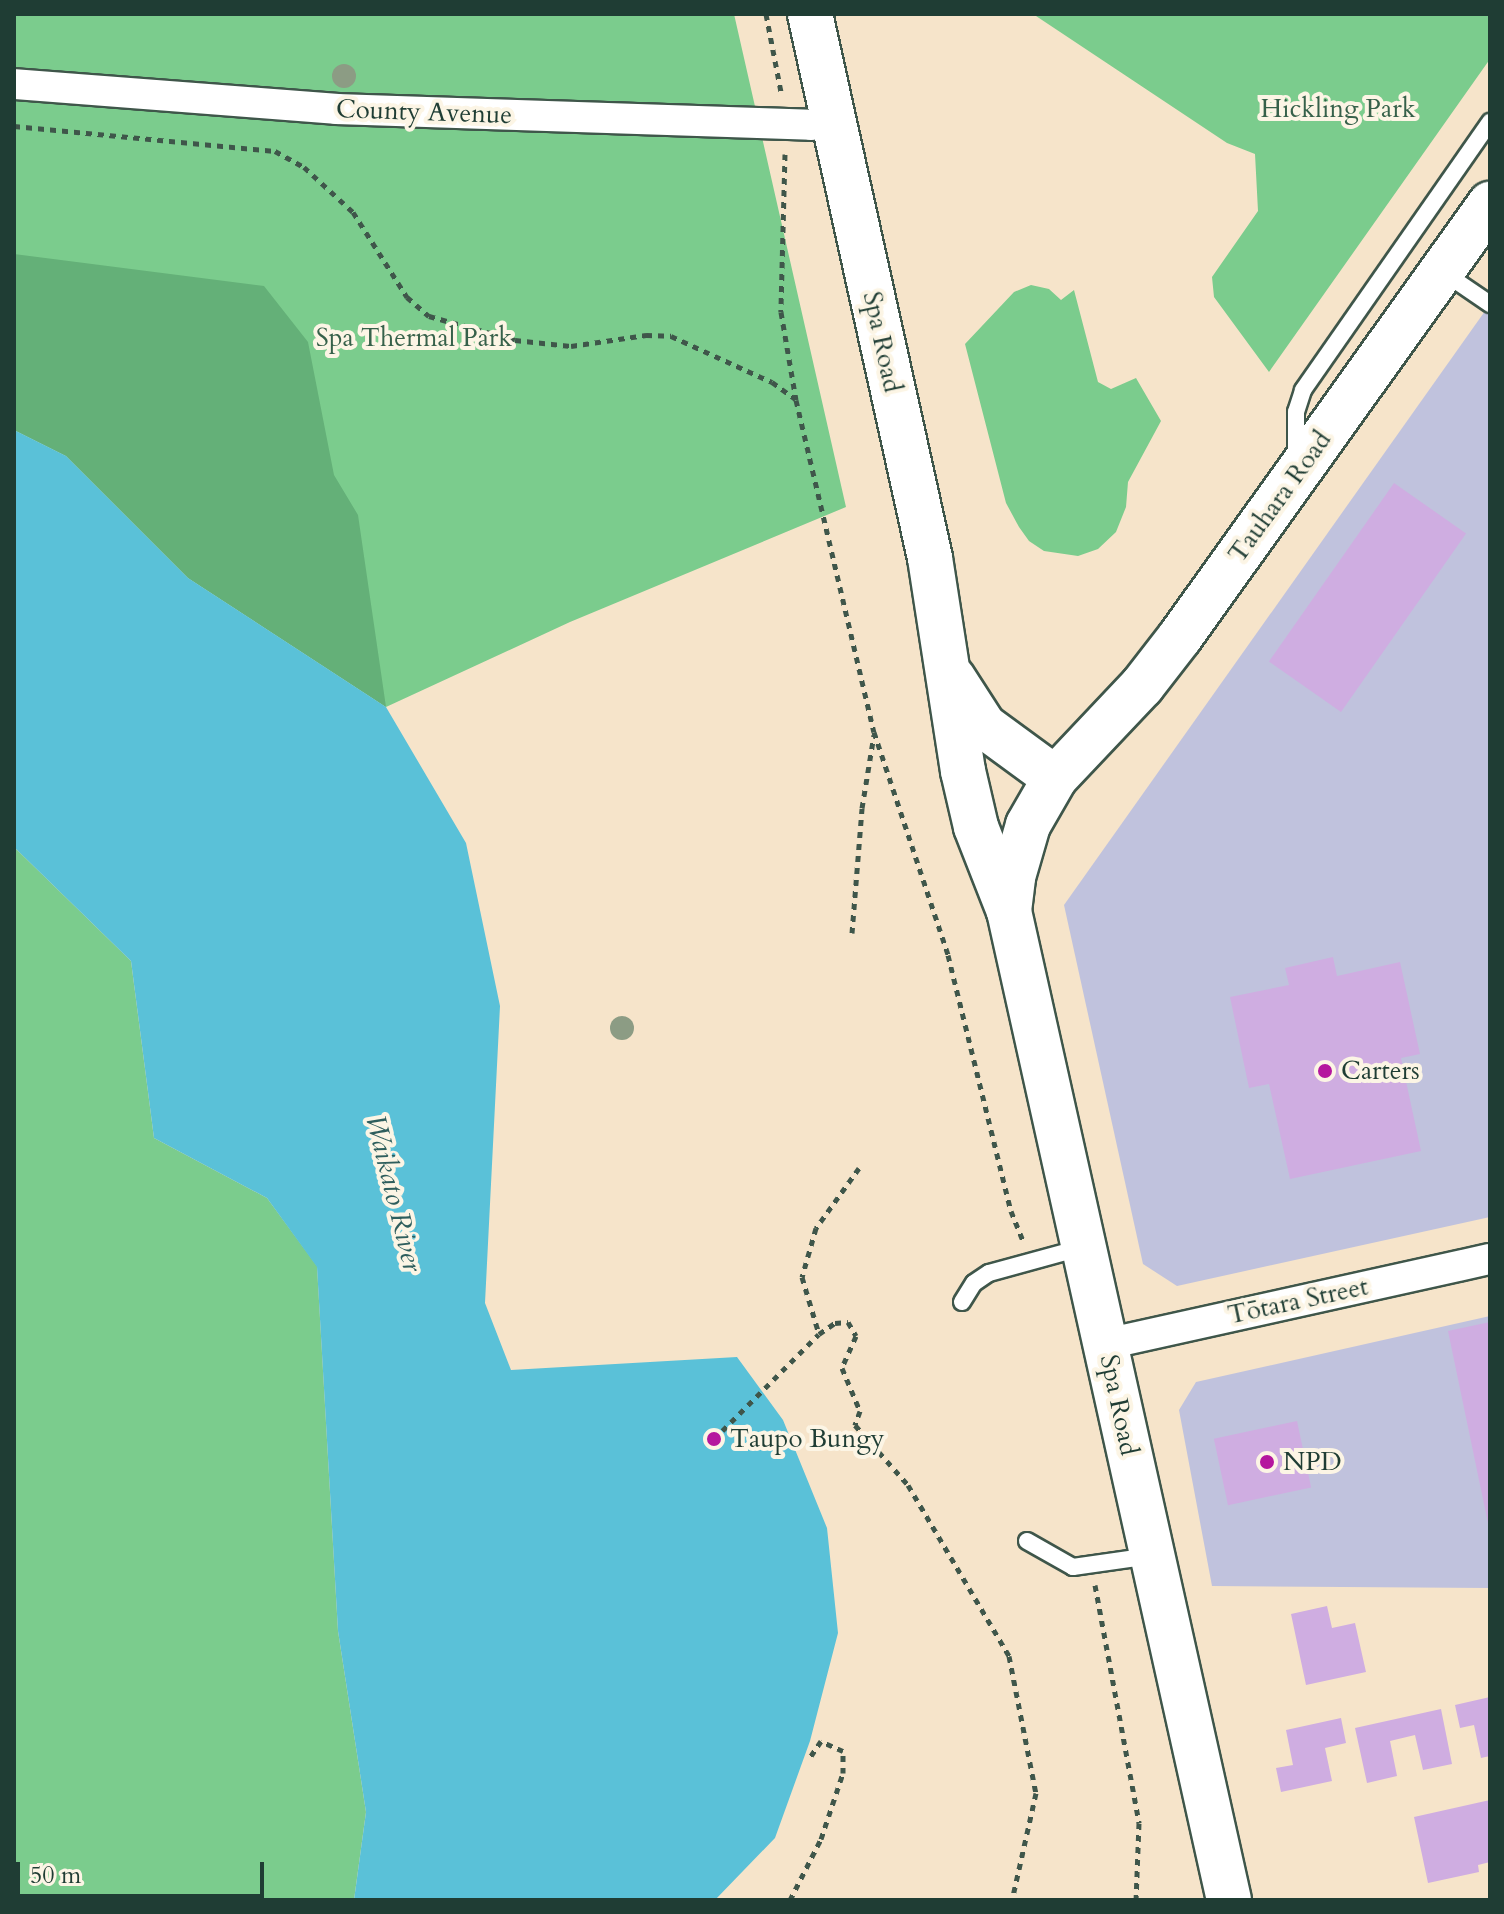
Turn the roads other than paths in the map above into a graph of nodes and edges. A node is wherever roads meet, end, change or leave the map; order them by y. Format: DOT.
graph roads {
  1 [pos="810,14"];
  2 [pos="14,84"];
  3 [pos="833,118"];
  4 [pos="1490,122"];
  5 [pos="1490,204"];
  6 [pos="1442,271"];
  7 [pos="1490,304"];
  8 [pos="1296,475"];
  9 [pos="949,670"];
  10 [pos="1055,778"];
  11 [pos="1009,911"];
  12 [pos="1085,1246"];
  13 [pos="1490,1259"];
  14 [pos="962,1302"];
  15 [pos="1106,1344"];
  16 [pos="1027,1541"];
  17 [pos="1152,1555"];
  18 [pos="1229,1900"];
  1 -- 3 [label="main road, Spa Road"];
  2 -- 3 [label="street, County Avenue"];
  3 -- 9 [label="main road, Spa Road"];
  4 -- 8 [label="lane"];
  5 -- 6 [label="main road, Tauhara Road"];
  6 -- 7 [label="lane"];
  6 -- 8 [label="main road, Tauhara Road"];
  8 -- 10 [label="main road, Tauhara Road"];
  9 -- 10 [label="main road, Spa Road"];
  9 -- 11 [label="main road, Spa Road"];
  10 -- 11 [label="main road, Spa Road"];
  11 -- 12 [label="main road, Spa Road"];
  12 -- 14 [label="lane"];
  12 -- 15 [label="main road, Spa Road"];
  13 -- 15 [label="street, Tōtara Street"];
  15 -- 17 [label="main road, Spa Road"];
  16 -- 17 [label="lane"];
  17 -- 18 [label="main road, Spa Road"];
}
